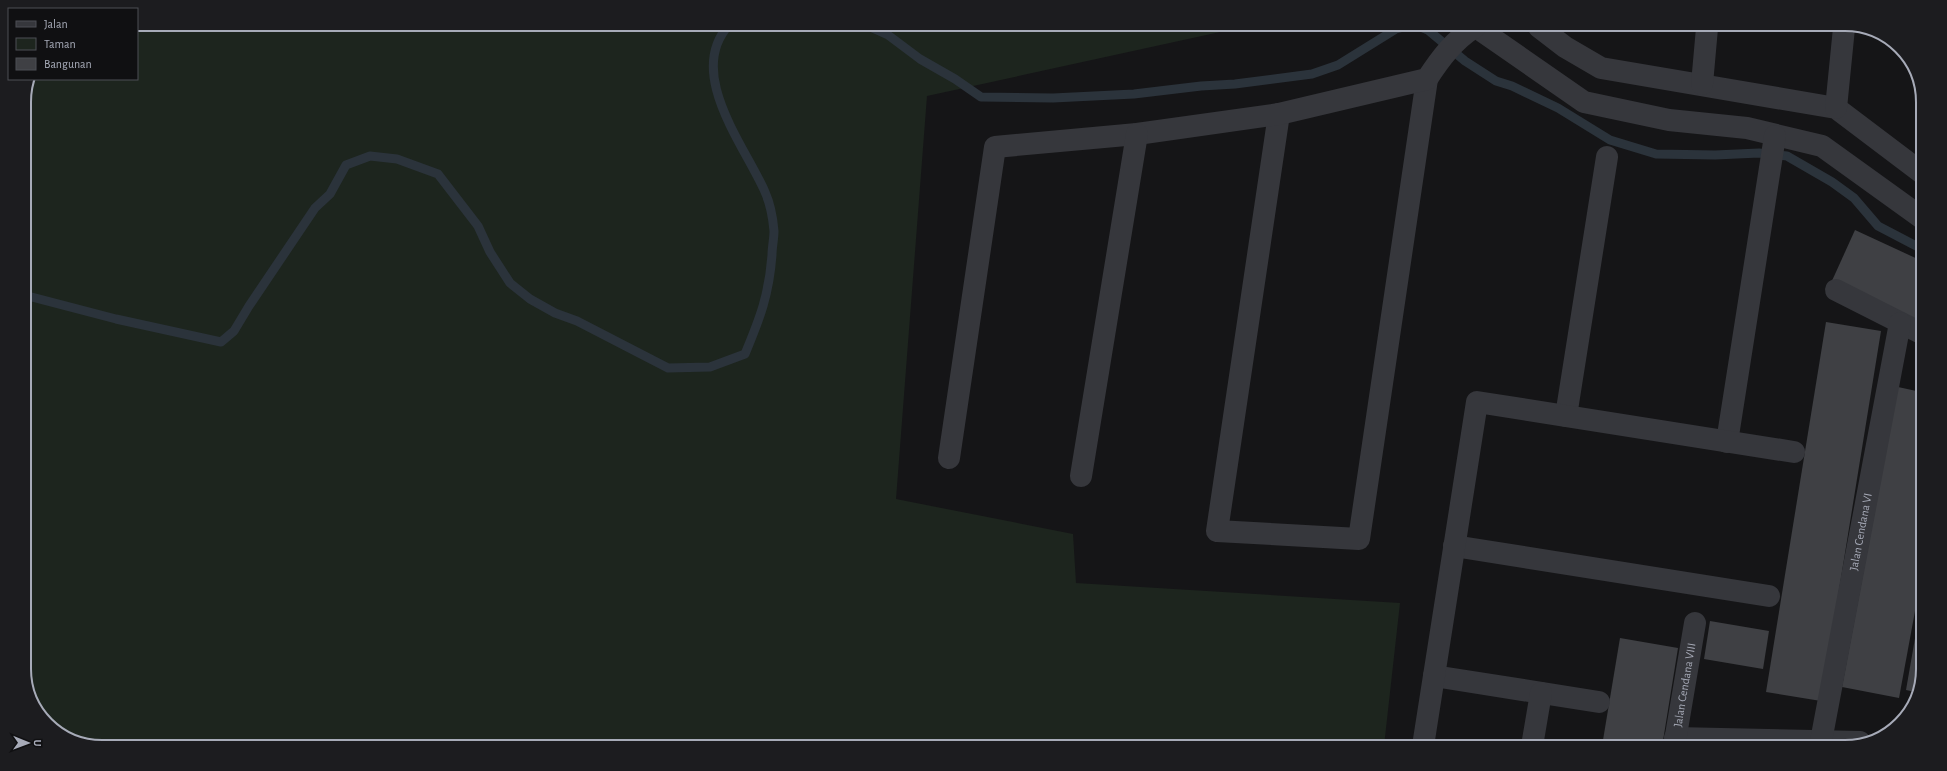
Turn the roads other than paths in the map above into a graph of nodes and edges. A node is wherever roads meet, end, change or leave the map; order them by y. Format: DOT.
graph roads {
  1 [pos="1470,31"];
  2 [pos="1473,31"];
  3 [pos="1550,31"];
  4 [pos="1707,31"];
  5 [pos="1844,31"];
  6 [pos="1566,37"];
  7 [pos="1427,79"];
  8 [pos="1702,84"];
  9 [pos="1836,108"];
  10 [pos="1279,114"];
  11 [pos="1137,134"];
  12 [pos="1775,136"];
  13 [pos="1607,158"];
  14 [pos="1916,168"];
  15 [pos="1916,214"];
  16 [pos="1836,290"];
  17 [pos="1900,323"];
  18 [pos="1916,331"];
  19 [pos="1566,416"];
  20 [pos="1727,442"];
  21 [pos="1794,452"];
  22 [pos="949,458"];
  23 [pos="1081,476"];
  24 [pos="1454,546"];
  25 [pos="1769,596"];
  26 [pos="1695,623"];
  27 [pos="1434,676"];
  28 [pos="1541,693"];
  29 [pos="1598,702"];
  30 [pos="1424,740"];
  31 [pos="1533,740"];
  32 [pos="1675,740"];
  33 [pos="1821,740"];
  1 -- 7 [label="street"];
  2 -- 12 [label="street"];
  3 -- 6 [label="street"];
  4 -- 8 [label="street"];
  5 -- 9 [label="street"];
  6 -- 8 [label="street"];
  7 -- 10 [label="street"];
  7 -- 10 [label="street"];
  8 -- 9 [label="street"];
  9 -- 14 [label="street"];
  10 -- 11 [label="street"];
  11 -- 22 [label="street"];
  11 -- 23 [label="street"];
  12 -- 15 [label="street"];
  12 -- 20 [label="street"];
  13 -- 19 [label="street"];
  16 -- 17 [label="street"];
  17 -- 18 [label="street"];
  17 -- 33 [label="street, Jalan Cendana VI"];
  19 -- 20 [label="street"];
  19 -- 24 [label="street"];
  20 -- 21 [label="street"];
  24 -- 25 [label="street"];
  24 -- 27 [label="street"];
  26 -- 32 [label="street, Jalan Cendana VIII"];
  27 -- 28 [label="street"];
  27 -- 30 [label="street"];
  28 -- 29 [label="street"];
  28 -- 31 [label="street"];
}
